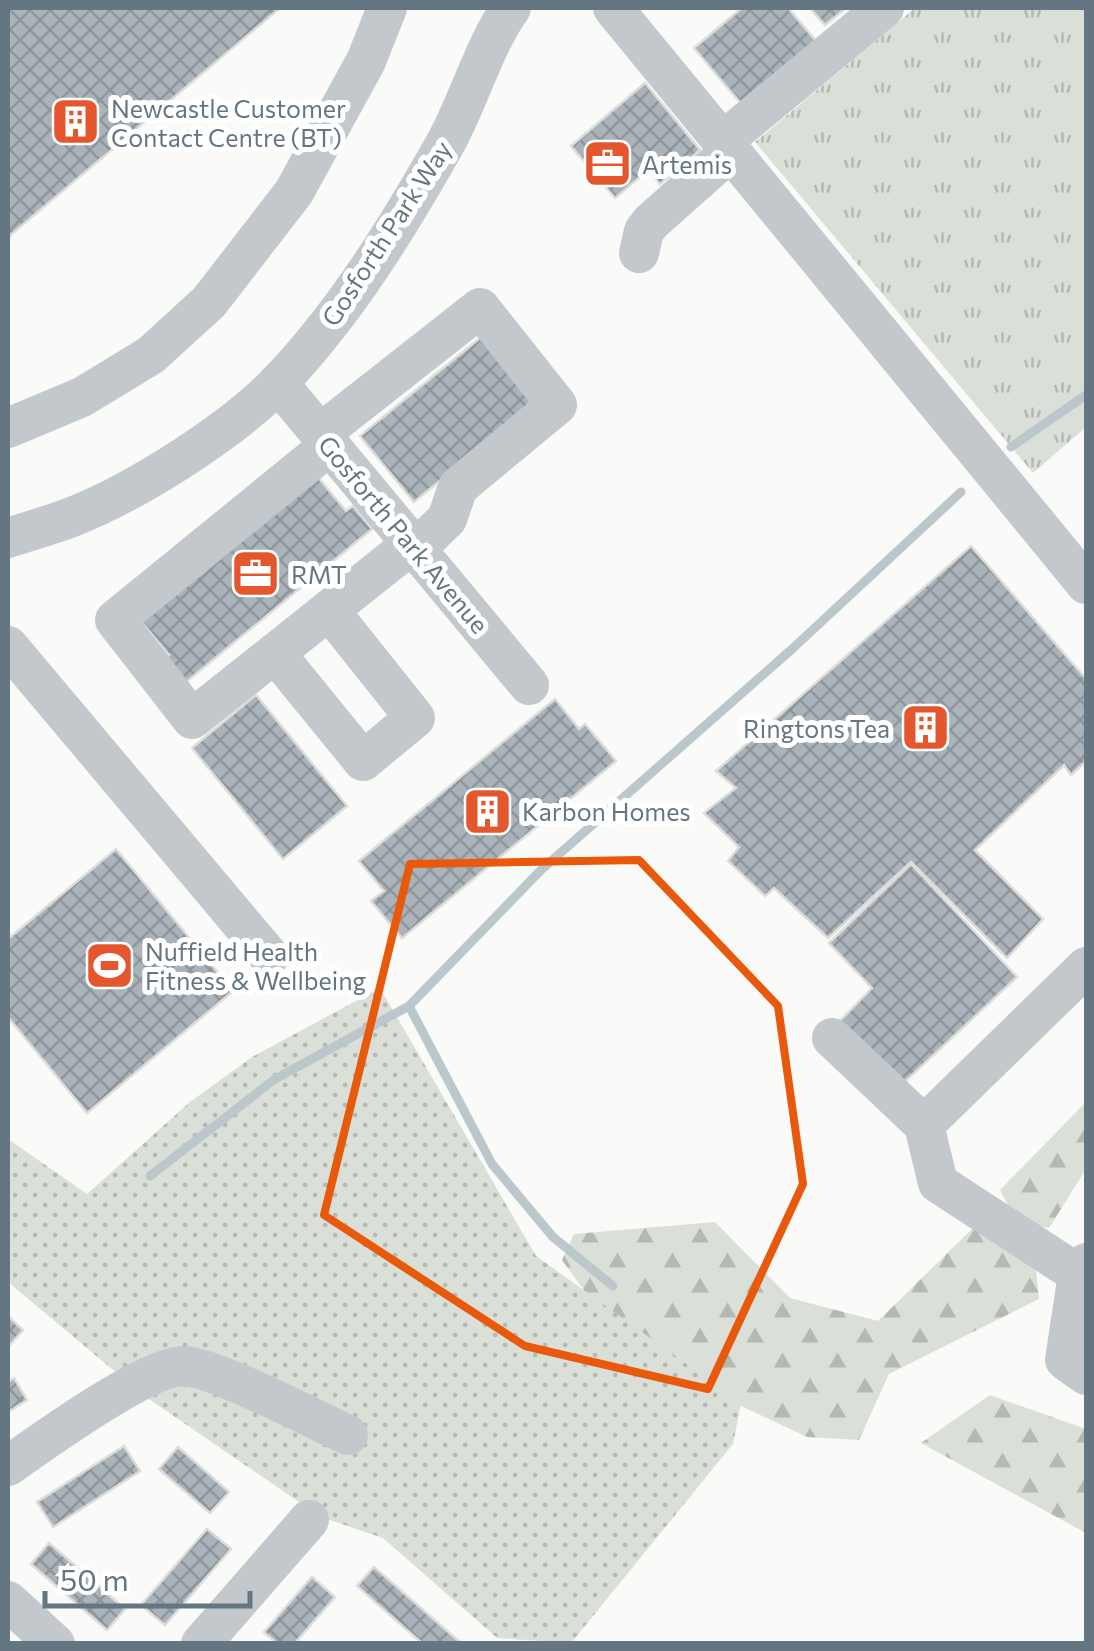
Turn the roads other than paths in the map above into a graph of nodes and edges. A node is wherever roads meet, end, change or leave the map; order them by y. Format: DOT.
graph roads {
  1 [pos="387,8"];
  2 [pos="511,8"];
  3 [pos="884,8"];
  4 [pos="631,14"];
  5 [pos="727,146"];
  6 [pos="639,253"];
  7 [pos="278,383"];
  8 [pos="8,428"];
  9 [pos="325,439"];
  10 [pos="8,538"];
  11 [pos="414,546"];
  12 [pos="1086,584"];
  13 [pos="328,610"];
  14 [pos="8,646"];
  15 [pos="275,653"];
  16 [pos="529,685"];
  17 [pos="269,956"];
  18 [pos="1086,967"];
  19 [pos="832,1038"];
  20 [pos="924,1125"];
  21 [pos="1082,1269"];
  22 [pos="1086,1375"];
  23 [pos="348,1435"];
  24 [pos="8,1466"];
  25 [pos="309,1520"];
  26 [pos="8,1601"];
  27 [pos="56,1644"];
  28 [pos="201,1644"];
  1 -- 8 [label="street"];
  2 -- 7 [label="street, Gosforth Park Way"];
  3 -- 5 [label="street"];
  4 -- 5 [label="street"];
  5 -- 6 [label="street"];
  5 -- 12 [label="street"];
  7 -- 9 [label="street, Gosforth Park Avenue"];
  7 -- 10 [label="street, Gosforth Park Way"];
  9 -- 11 [label="street, Gosforth Park Avenue"];
  9 -- 11 [label="street"];
  9 -- 15 [label="street"];
  11 -- 13 [label="street"];
  11 -- 16 [label="street, Gosforth Park Avenue"];
  13 -- 15 [label="street"];
  13 -- 15 [label="street"];
  14 -- 17 [label="street"];
  18 -- 20 [label="street"];
  19 -- 20 [label="street"];
  20 -- 21 [label="street"];
  21 -- 22 [label="street"];
  23 -- 24 [label="street"];
  25 -- 28 [label="street"];
  26 -- 27 [label="street"];
}
